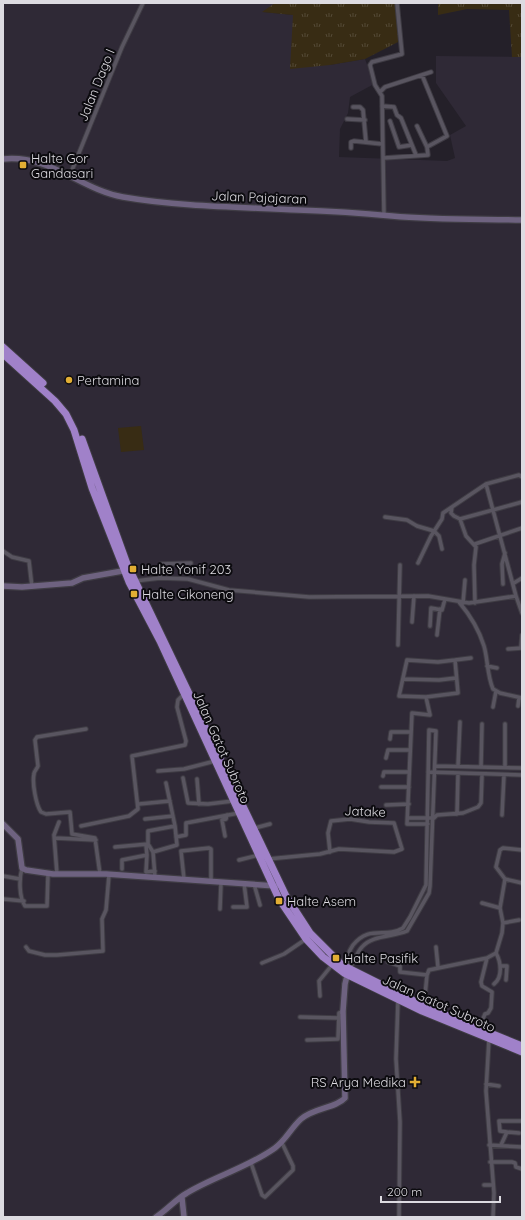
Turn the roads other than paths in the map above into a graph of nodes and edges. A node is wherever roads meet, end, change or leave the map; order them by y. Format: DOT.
graph roads {
  1 [pos="143,3"];
  2 [pos="397,3"];
  3 [pos="431,72"];
  4 [pos="422,75"];
  5 [pos="380,92"];
  6 [pos="382,106"];
  7 [pos="353,107"];
  8 [pos="347,119"];
  9 [pos="365,120"];
  10 [pos="390,121"];
  11 [pos="417,126"];
  12 [pos="366,142"];
  13 [pos="382,144"];
  14 [pos="412,145"];
  15 [pos="427,147"];
  16 [pos="351,148"];
  17 [pos="416,155"];
  18 [pos="384,158"];
  19 [pos="3,159"];
  20 [pos="70,175"];
  21 [pos="384,215"];
  22 [pos="522,220"];
  23 [pos="3,348"];
  24 [pos="7,356"];
  25 [pos="522,477"];
  26 [pos="486,484"];
  27 [pos="522,502"];
  28 [pos="452,507"];
  29 [pos="494,510"];
  30 [pos="385,517"];
  31 [pos="460,519"];
  32 [pos="522,528"];
  33 [pos="434,531"];
  34 [pos="500,535"];
  35 [pos="475,544"];
  36 [pos="442,549"];
  37 [pos="3,551"];
  38 [pos="505,552"];
  39 [pos="191,563"];
  40 [pos="418,563"];
  41 [pos="400,565"];
  42 [pos="128,570"];
  43 [pos="160,578"];
  44 [pos="522,578"];
  45 [pos="465,580"];
  46 [pos="132,582"];
  47 [pos="514,583"];
  48 [pos="503,584"];
  49 [pos="3,586"];
  50 [pos="32,587"];
  51 [pos="399,596"];
  52 [pos="414,596"];
  53 [pos="516,596"];
  54 [pos="445,599"];
  55 [pos="461,602"];
  56 [pos="475,603"];
  57 [pos="440,609"];
  58 [pos="522,613"];
  59 [pos="412,622"];
  60 [pos="430,626"];
  61 [pos="437,635"];
  62 [pos="522,635"];
  63 [pos="398,645"];
  64 [pos="522,648"];
  65 [pos="508,649"];
  66 [pos="471,658"];
  67 [pos="454,660"];
  68 [pos="487,666"];
  69 [pos="497,668"];
  70 [pos="456,678"];
  71 [pos="403,679"];
  72 [pos="496,691"];
  73 [pos="187,692"];
  74 [pos="426,697"];
  75 [pos="520,698"];
  76 [pos="518,706"];
  77 [pos="493,707"];
  78 [pos="460,722"];
  79 [pos="482,724"];
  80 [pos="505,724"];
  81 [pos="86,729"];
  82 [pos="411,732"];
  83 [pos="390,739"];
  84 [pos="410,750"];
  85 [pos="386,758"];
  86 [pos="215,761"];
  87 [pos="435,766"];
  88 [pos="458,766"];
  89 [pos="481,767"];
  90 [pos="505,767"];
  91 [pos="522,768"];
  92 [pos="158,771"];
  93 [pos="410,772"];
  94 [pos="428,772"];
  95 [pos="435,772"];
  96 [pos="458,774"];
  97 [pos="482,775"];
  98 [pos="504,775"];
  99 [pos="522,775"];
  100 [pos="384,776"];
  101 [pos="182,778"];
  102 [pos="197,779"];
  103 [pos="166,783"];
  104 [pos="381,787"];
  105 [pos="409,787"];
  106 [pos="170,801"];
  107 [pos="234,802"];
  108 [pos="139,804"];
  109 [pos="199,804"];
  110 [pos="409,804"];
  111 [pos="386,805"];
  112 [pos="428,812"];
  113 [pos="239,814"];
  114 [pos="436,814"];
  115 [pos="456,814"];
  116 [pos="227,815"];
  117 [pos="502,815"];
  118 [pos="173,816"];
  119 [pos="408,818"];
  120 [pos="428,818"];
  121 [pos="434,818"];
  122 [pos="145,819"];
  123 [pos="59,822"];
  124 [pos="3,824"];
  125 [pos="270,824"];
  126 [pos="428,824"];
  127 [pos="81,826"];
  128 [pos="175,826"];
  129 [pos="255,828"];
  130 [pos="225,836"];
  131 [pos="176,837"];
  132 [pos="55,838"];
  133 [pos="96,840"];
  134 [pos="147,844"];
  135 [pos="115,847"];
  136 [pos="522,850"];
  137 [pos="153,852"];
  138 [pos="330,852"];
  139 [pos="147,855"];
  140 [pos="263,859"];
  141 [pos="239,860"];
  142 [pos="22,868"];
  143 [pos="122,868"];
  144 [pos="48,874"];
  145 [pos="57,874"];
  146 [pos="100,874"];
  147 [pos="155,874"];
  148 [pos="109,875"];
  149 [pos="3,876"];
  150 [pos="20,879"];
  151 [pos="184,879"];
  152 [pos="505,879"];
  153 [pos="211,882"];
  154 [pos="221,883"];
  155 [pos="244,883"];
  156 [pos="522,883"];
  157 [pos="254,884"];
  158 [pos="281,885"];
  159 [pos="273,886"];
  160 [pos="427,892"];
  161 [pos="3,899"];
  162 [pos="24,901"];
  163 [pos="482,903"];
  164 [pos="260,905"];
  165 [pos="233,907"];
  166 [pos="500,908"];
  167 [pos="220,909"];
  168 [pos="519,920"];
  169 [pos="503,923"];
  170 [pos="306,939"];
  171 [pos="26,947"];
  172 [pos="436,947"];
  173 [pos="349,951"];
  174 [pos="496,953"];
  175 [pos="357,956"];
  176 [pos="487,958"];
  177 [pos="388,962"];
  178 [pos="262,963"];
  179 [pos="332,965"];
  180 [pos="501,966"];
  181 [pos="438,967"];
  182 [pos="348,972"];
  183 [pos="427,975"];
  184 [pos="506,980"];
  185 [pos="494,984"];
  186 [pos="320,996"];
  187 [pos="399,997"];
  188 [pos="423,1008"];
  189 [pos="343,1011"];
  190 [pos="300,1017"];
  191 [pos="339,1018"];
  192 [pos="479,1028"];
  193 [pos="489,1039"];
  194 [pos="307,1040"];
  195 [pos="522,1046"];
  196 [pos="522,1052"];
  197 [pos="486,1084"];
  198 [pos="499,1086"];
  199 [pos="522,1121"];
  200 [pos="507,1132"];
  201 [pos="519,1133"];
  202 [pos="282,1143"];
  203 [pos="489,1145"];
  204 [pos="501,1145"];
  205 [pos="522,1147"];
  206 [pos="490,1162"];
  207 [pos="251,1163"];
  208 [pos="522,1169"];
  209 [pos="493,1185"];
  210 [pos="484,1186"];
  211 [pos="182,1198"];
  212 [pos="156,1217"];
  213 [pos="184,1217"];
  214 [pos="399,1217"];
  215 [pos="494,1217"];
  1 -- 20 [label="street, Jalan Dago I"];
  2 -- 5 [label="street"];
  3 -- 4 [label="street"];
  4 -- 5 [label="street"];
  4 -- 15 [label="street"];
  5 -- 6 [label="street"];
  6 -- 13 [label="street"];
  6 -- 14 [label="street"];
  7 -- 9 [label="street"];
  8 -- 9 [label="street"];
  9 -- 12 [label="street"];
  10 -- 14 [label="street"];
  11 -- 15 [label="street"];
  12 -- 13 [label="street"];
  12 -- 16 [label="street"];
  13 -- 18 [label="street"];
  14 -- 17 [label="street"];
  15 -- 17 [label="street"];
  17 -- 18 [label="street"];
  18 -- 21 [label="street"];
  19 -- 20 [label="street, Jalan Pajajaran"];
  20 -- 21 [label="street, Jalan Pajajaran"];
  21 -- 22 [label="street, Jalan Pajajaran"];
  23 -- 24 [label="highway, Jalan Gatot Subroto"];
  24 -- 42 [label="highway, Jalan Gatot Subroto"];
  25 -- 26 [label="street"];
  26 -- 28 [label="street"];
  26 -- 29 [label="street"];
  27 -- 29 [label="street"];
  28 -- 31 [label="street"];
  28 -- 33 [label="street"];
  29 -- 31 [label="street"];
  29 -- 34 [label="street"];
  30 -- 33 [label="street"];
  31 -- 35 [label="street"];
  32 -- 34 [label="street"];
  33 -- 36 [label="street"];
  33 -- 40 [label="street"];
  34 -- 35 [label="street"];
  34 -- 38 [label="street"];
  35 -- 56 [label="street"];
  37 -- 50 [label="street"];
  38 -- 47 [label="street"];
  38 -- 48 [label="street"];
  39 -- 43 [label="street"];
  41 -- 51 [label="street"];
  42 -- 46 [label="highway, Jalan Gatot Subroto"];
  42 -- 50 [label="street"];
  43 -- 46 [label="street"];
  43 -- 51 [label="street"];
  44 -- 47 [label="street"];
  45 -- 55 [label="street"];
  46 -- 73 [label="highway, Jalan Gatot Subroto"];
  47 -- 53 [label="street"];
  49 -- 50 [label="street"];
  51 -- 52 [label="street"];
  51 -- 63 [label="street"];
  52 -- 54 [label="street"];
  52 -- 59 [label="street"];
  53 -- 56 [label="street"];
  53 -- 58 [label="street"];
  54 -- 55 [label="street"];
  54 -- 57 [label="street"];
  55 -- 56 [label="street"];
  55 -- 68 [label="street"];
  57 -- 60 [label="street"];
  57 -- 61 [label="street"];
  62 -- 64 [label="street"];
  64 -- 65 [label="street"];
  66 -- 67 [label="street"];
  67 -- 70 [label="street"];
  67 -- 71 [label="street"];
  68 -- 69 [label="street"];
  68 -- 72 [label="street"];
  70 -- 71 [label="street"];
  70 -- 74 [label="street"];
  71 -- 74 [label="street"];
  72 -- 75 [label="street"];
  72 -- 77 [label="street"];
  73 -- 86 [label="highway, Jalan Gatot Subroto"];
  73 -- 108 [label="street"];
  73 -- 129 [label="highway, Jalan Gatot Subroto"];
  74 -- 82 [label="street"];
  75 -- 76 [label="street"];
  78 -- 88 [label="street"];
  79 -- 89 [label="street"];
  80 -- 90 [label="street"];
  81 -- 133 [label="street"];
  82 -- 83 [label="street"];
  82 -- 84 [label="street"];
  84 -- 85 [label="street"];
  84 -- 93 [label="street"];
  86 -- 92 [label="street"];
  86 -- 107 [label="highway, Jalan Gatot Subroto"];
  87 -- 88 [label="street"];
  87 -- 94 [label="street"];
  87 -- 95 [label="street"];
  88 -- 89 [label="street"];
  89 -- 90 [label="street"];
  90 -- 91 [label="street"];
  93 -- 100 [label="street"];
  93 -- 105 [label="street"];
  94 -- 95 [label="street"];
  94 -- 112 [label="street"];
  95 -- 96 [label="street"];
  95 -- 114 [label="street"];
  96 -- 97 [label="street"];
  96 -- 115 [label="street"];
  97 -- 98 [label="street"];
  97 -- 115 [label="street"];
  98 -- 99 [label="street"];
  98 -- 117 [label="street"];
  101 -- 109 [label="street"];
  102 -- 109 [label="street"];
  103 -- 106 [label="street"];
  104 -- 105 [label="street"];
  105 -- 110 [label="street"];
  106 -- 108 [label="street"];
  106 -- 118 [label="street"];
  107 -- 109 [label="street"];
  107 -- 113 [label="highway, Jalan Gatot Subroto"];
  108 -- 127 [label="street"];
  110 -- 111 [label="street"];
  110 -- 119 [label="street"];
  112 -- 114 [label="street"];
  112 -- 120 [label="street"];
  113 -- 116 [label="street"];
  113 -- 140 [label="highway, Jalan Gatot Subroto"];
  114 -- 115 [label="street"];
  114 -- 121 [label="street"];
  116 -- 130 [label="street"];
  116 -- 131 [label="street"];
  118 -- 122 [label="street"];
  118 -- 128 [label="street"];
  119 -- 120 [label="street"];
  119 -- 126 [label="street"];
  120 -- 121 [label="street"];
  120 -- 126 [label="street"];
  121 -- 160 [label="street"];
  123 -- 132 [label="street"];
  124 -- 142 [label="street"];
  125 -- 129 [label="street"];
  126 -- 160 [label="street"];
  128 -- 131 [label="street"];
  128 -- 134 [label="street"];
  129 -- 140 [label="highway, Jalan Gatot Subroto"];
  131 -- 137 [label="street"];
  132 -- 133 [label="street"];
  132 -- 145 [label="street"];
  133 -- 146 [label="street"];
  134 -- 135 [label="street"];
  134 -- 137 [label="street"];
  134 -- 139 [label="street"];
  136 -- 152 [label="street"];
  137 -- 147 [label="street"];
  138 -- 138 [label="street, Jatake"];
  138 -- 140 [label="street"];
  139 -- 143 [label="street"];
  139 -- 147 [label="street"];
  140 -- 141 [label="street"];
  140 -- 158 [label="highway, Jalan Gatot Subroto"];
  140 -- 159 [label="highway, Jalan Gatot Subroto"];
  142 -- 144 [label="street"];
  142 -- 150 [label="street"];
  144 -- 145 [label="street"];
  144 -- 162 [label="street"];
  145 -- 146 [label="street"];
  146 -- 148 [label="street"];
  147 -- 148 [label="street"];
  147 -- 151 [label="street"];
  148 -- 171 [label="street"];
  149 -- 150 [label="street"];
  150 -- 162 [label="street"];
  151 -- 153 [label="street"];
  151 -- 153 [label="street"];
  152 -- 156 [label="street"];
  152 -- 166 [label="street"];
  153 -- 154 [label="street"];
  154 -- 155 [label="street"];
  154 -- 167 [label="street"];
  155 -- 157 [label="street"];
  155 -- 165 [label="street"];
  157 -- 159 [label="street"];
  157 -- 164 [label="street"];
  158 -- 159 [label="street"];
  158 -- 182 [label="highway, Jalan Gatot Subroto"];
  159 -- 170 [label="highway, Jalan Gatot Subroto"];
  160 -- 173 [label="street"];
  160 -- 175 [label="street"];
  161 -- 162 [label="street"];
  163 -- 166 [label="street"];
  166 -- 169 [label="street"];
  168 -- 169 [label="street"];
  169 -- 174 [label="street"];
  170 -- 178 [label="street"];
  170 -- 179 [label="highway, Jalan Gatot Subroto"];
  172 -- 181 [label="street"];
  173 -- 175 [label="street"];
  173 -- 182 [label="street"];
  174 -- 176 [label="street"];
  174 -- 180 [label="street"];
  175 -- 182 [label="street"];
  176 -- 181 [label="street"];
  176 -- 192 [label="street"];
  177 -- 183 [label="street"];
  179 -- 182 [label="highway, Jalan Gatot Subroto"];
  179 -- 186 [label="street"];
  180 -- 184 [label="street"];
  180 -- 185 [label="street"];
  181 -- 183 [label="street"];
  182 -- 187 [label="highway, Jalan Gatot Subroto"];
  182 -- 187 [label="highway, Jalan Gatot Subroto"];
  182 -- 189 [label="street"];
  183 -- 188 [label="street"];
  187 -- 188 [label="highway, Jalan Gatot Subroto"];
  187 -- 214 [label="street"];
  188 -- 192 [label="highway, Jalan Gatot Subroto"];
  188 -- 193 [label="highway, Jalan Gatot Subroto"];
  189 -- 191 [label="street"];
  189 -- 202 [label="street"];
  190 -- 191 [label="street"];
  191 -- 194 [label="street"];
  192 -- 195 [label="highway, Jalan Gatot Subroto"];
  193 -- 196 [label="highway, Jalan Gatot Subroto"];
  193 -- 197 [label="street"];
  197 -- 198 [label="street"];
  197 -- 203 [label="street"];
  199 -- 200 [label="street"];
  200 -- 201 [label="street"];
  200 -- 204 [label="street"];
  202 -- 207 [label="street"];
  202 -- 207 [label="street"];
  203 -- 204 [label="street"];
  203 -- 206 [label="street"];
  204 -- 205 [label="street"];
  206 -- 208 [label="street"];
  206 -- 209 [label="street"];
  207 -- 211 [label="street"];
  209 -- 210 [label="street"];
  209 -- 215 [label="street"];
  211 -- 212 [label="street"];
  211 -- 213 [label="street"];
}
